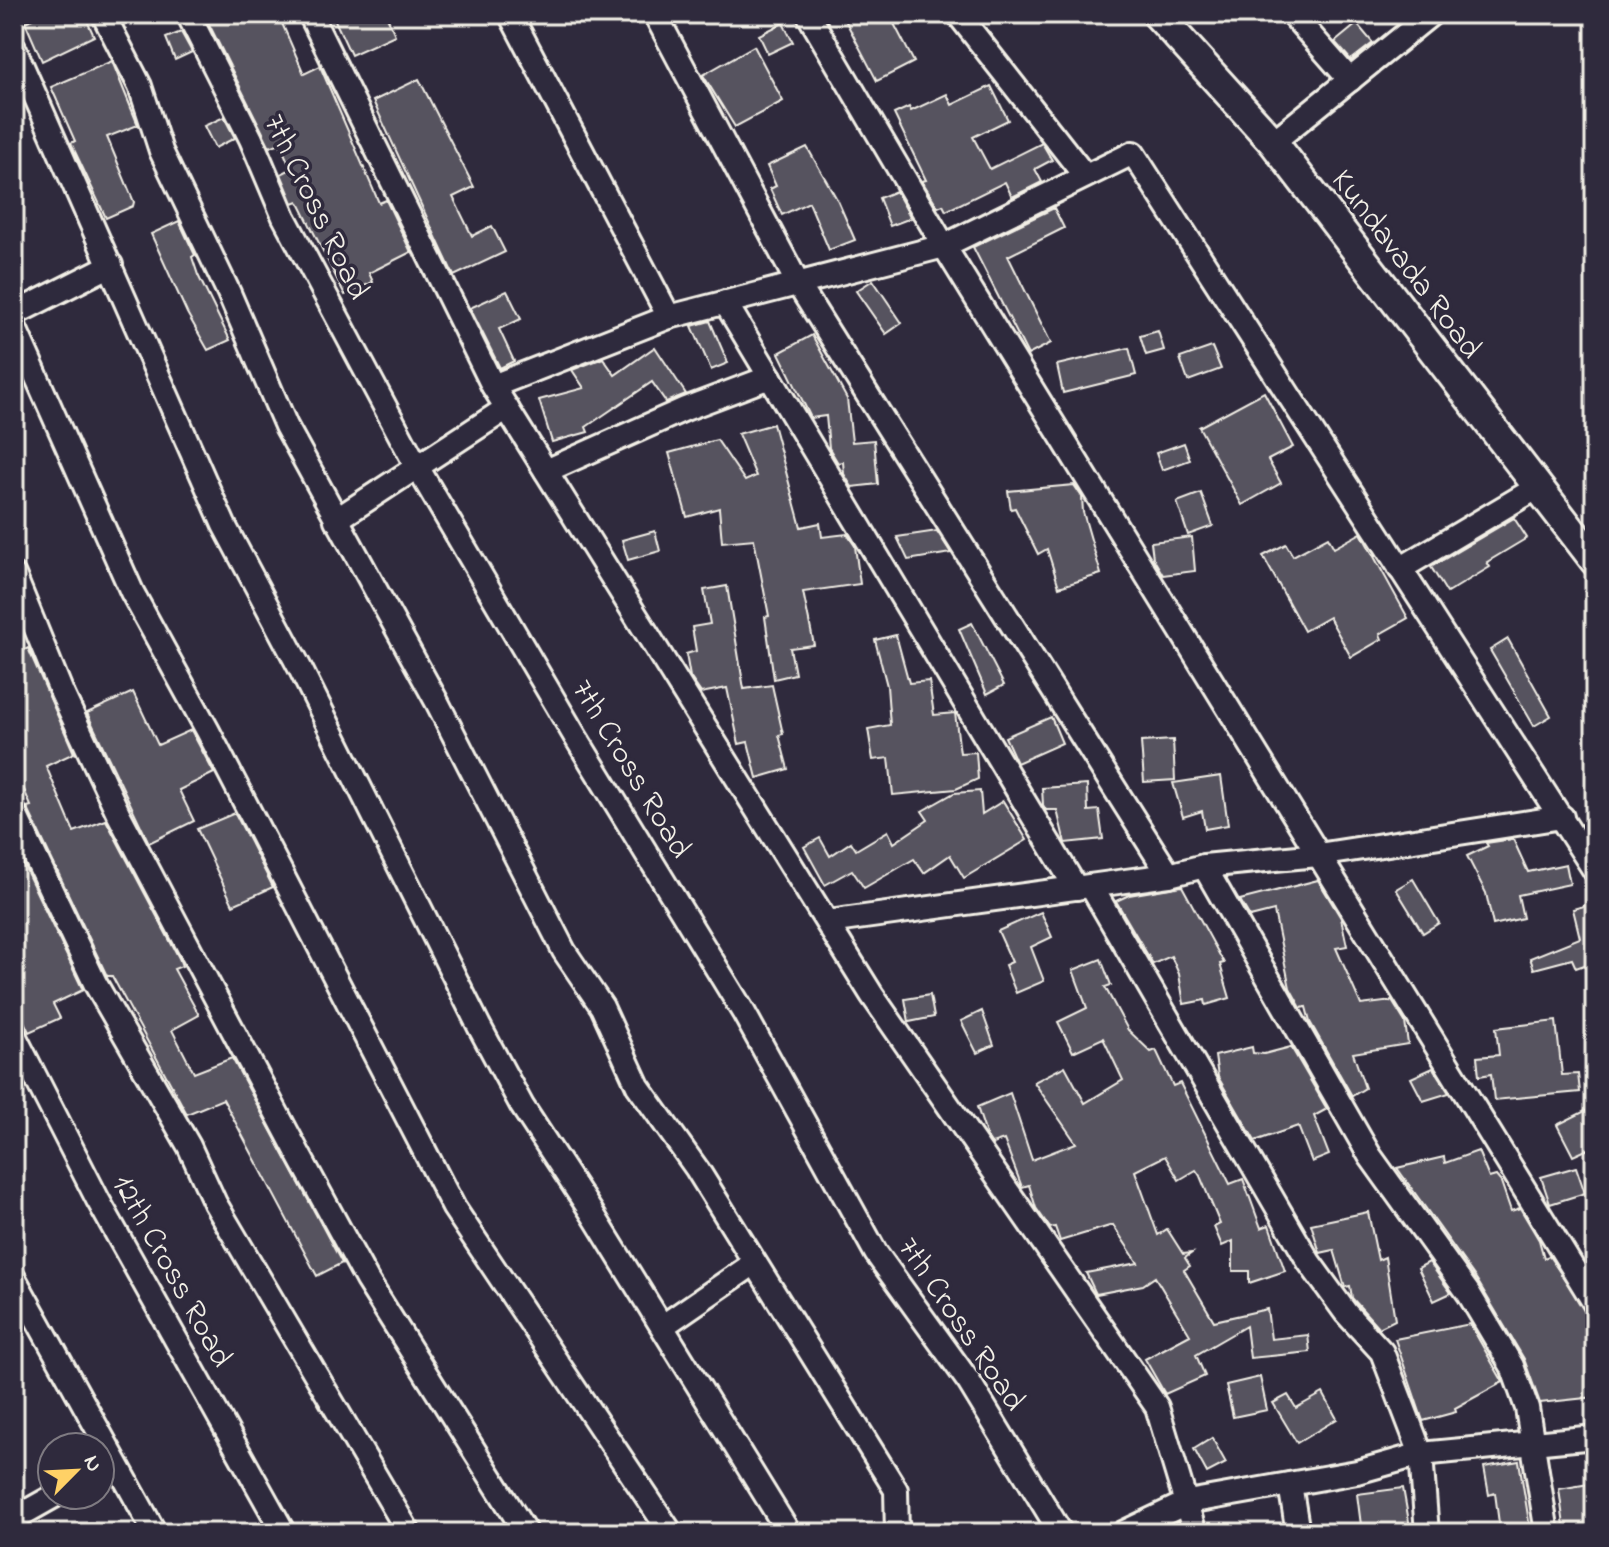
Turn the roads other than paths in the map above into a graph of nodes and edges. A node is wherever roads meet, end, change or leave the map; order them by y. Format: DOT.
graph roads {
  1 [pos="103,14"];
  2 [pos="188,14"];
  3 [pos="310,14"];
  4 [pos="510,14"];
  5 [pos="655,14"];
  6 [pos="808,14"];
  7 [pos="958,14"];
  8 [pos="1157,14"];
  9 [pos="1292,14"];
  10 [pos="1431,14"];
  11 [pos="14,48"];
  12 [pos="1350,80"];
  13 [pos="1273,142"];
  14 [pos="1085,176"];
  15 [pos="944,246"];
  16 [pos="111,265"];
  17 [pos="798,284"];
  18 [pos="725,302"];
  19 [pos="14,314"];
  20 [pos="669,317"];
  21 [pos="14,326"];
  22 [pos="770,377"];
  23 [pos="493,386"];
  24 [pos="507,408"];
  25 [pos="416,465"];
  26 [pos="546,471"];
  27 [pos="1538,487"];
  28 [pos="336,520"];
  29 [pos="1595,561"];
  30 [pos="1400,569"];
  31 [pos="14,575"];
  32 [pos="14,812"];
  33 [pos="1562,817"];
  34 [pos="1318,855"];
  35 [pos="1204,866"];
  36 [pos="1595,871"];
  37 [pos="1169,875"];
  38 [pos="1083,887"];
  39 [pos="828,922"];
  40 [pos="14,1035"];
  41 [pos="753,1264"];
  42 [pos="14,1278"];
  43 [pos="1595,1304"];
  44 [pos="663,1326"];
  45 [pos="90,1431"];
  46 [pos="1595,1437"];
  47 [pos="1531,1442"];
  48 [pos="1421,1454"];
  49 [pos="116,1479"];
  50 [pos="1290,1484"];
  51 [pos="1188,1502"];
  52 [pos="36,1509"];
  53 [pos="19,1521"];
  54 [pos="155,1533"];
  55 [pos="284,1533"];
  56 [pos="409,1533"];
  57 [pos="526,1533"];
  58 [pos="671,1533"];
  59 [pos="789,1533"];
  60 [pos="897,1533"];
  61 [pos="1061,1533"];
  62 [pos="1123,1533"];
  63 [pos="1195,1533"];
  64 [pos="1298,1533"];
  65 [pos="1427,1533"];
  66 [pos="1547,1533"];
  1 -- 28 [label="street"];
  2 -- 25 [label="street, 7th Cross Road"];
  3 -- 23 [label="street"];
  4 -- 20 [label="street"];
  5 -- 17 [label="street"];
  6 -- 15 [label="street"];
  7 -- 14 [label="street"];
  8 -- 13 [label="street, Kundavada Road"];
  9 -- 12 [label="street"];
  10 -- 12 [label="street"];
  11 -- 16 [label="street"];
  12 -- 13 [label="street"];
  13 -- 27 [label="street, Kundavada Road"];
  14 -- 15 [label="street"];
  14 -- 30 [label="street"];
  15 -- 17 [label="street"];
  15 -- 34 [label="street"];
  16 -- 19 [label="street"];
  16 -- 44 [label="street"];
  17 -- 18 [label="street"];
  17 -- 37 [label="street"];
  18 -- 20 [label="street"];
  18 -- 22 [label="street"];
  20 -- 23 [label="street"];
  21 -- 58 [label="street"];
  22 -- 26 [label="street"];
  22 -- 38 [label="street"];
  23 -- 24 [label="street"];
  24 -- 25 [label="street"];
  24 -- 26 [label="street"];
  25 -- 28 [label="street"];
  25 -- 61 [label="street, 7th Cross Road"];
  26 -- 39 [label="street"];
  27 -- 29 [label="street, Kundavada Road"];
  27 -- 30 [label="street"];
  28 -- 41 [label="street"];
  30 -- 33 [label="street"];
  31 -- 57 [label="street"];
  32 -- 56 [label="street"];
  33 -- 34 [label="street"];
  33 -- 36 [label="street"];
  34 -- 35 [label="street"];
  34 -- 43 [label="street"];
  35 -- 37 [label="street"];
  35 -- 47 [label="street"];
  37 -- 38 [label="street"];
  38 -- 39 [label="street"];
  38 -- 48 [label="street"];
  39 -- 51 [label="street"];
  40 -- 55 [label="street, 12th Cross Road"];
  41 -- 44 [label="street"];
  41 -- 60 [label="street"];
  42 -- 45 [label="street"];
  44 -- 59 [label="street"];
  46 -- 47 [label="street"];
  47 -- 48 [label="street"];
  47 -- 66 [label="street"];
  48 -- 50 [label="street"];
  48 -- 65 [label="street"];
  49 -- 54 [label="street"];
  50 -- 51 [label="street"];
  50 -- 64 [label="street"];
  51 -- 62 [label="street"];
  51 -- 63 [label="street"];
  52 -- 53 [label="street"];
}
